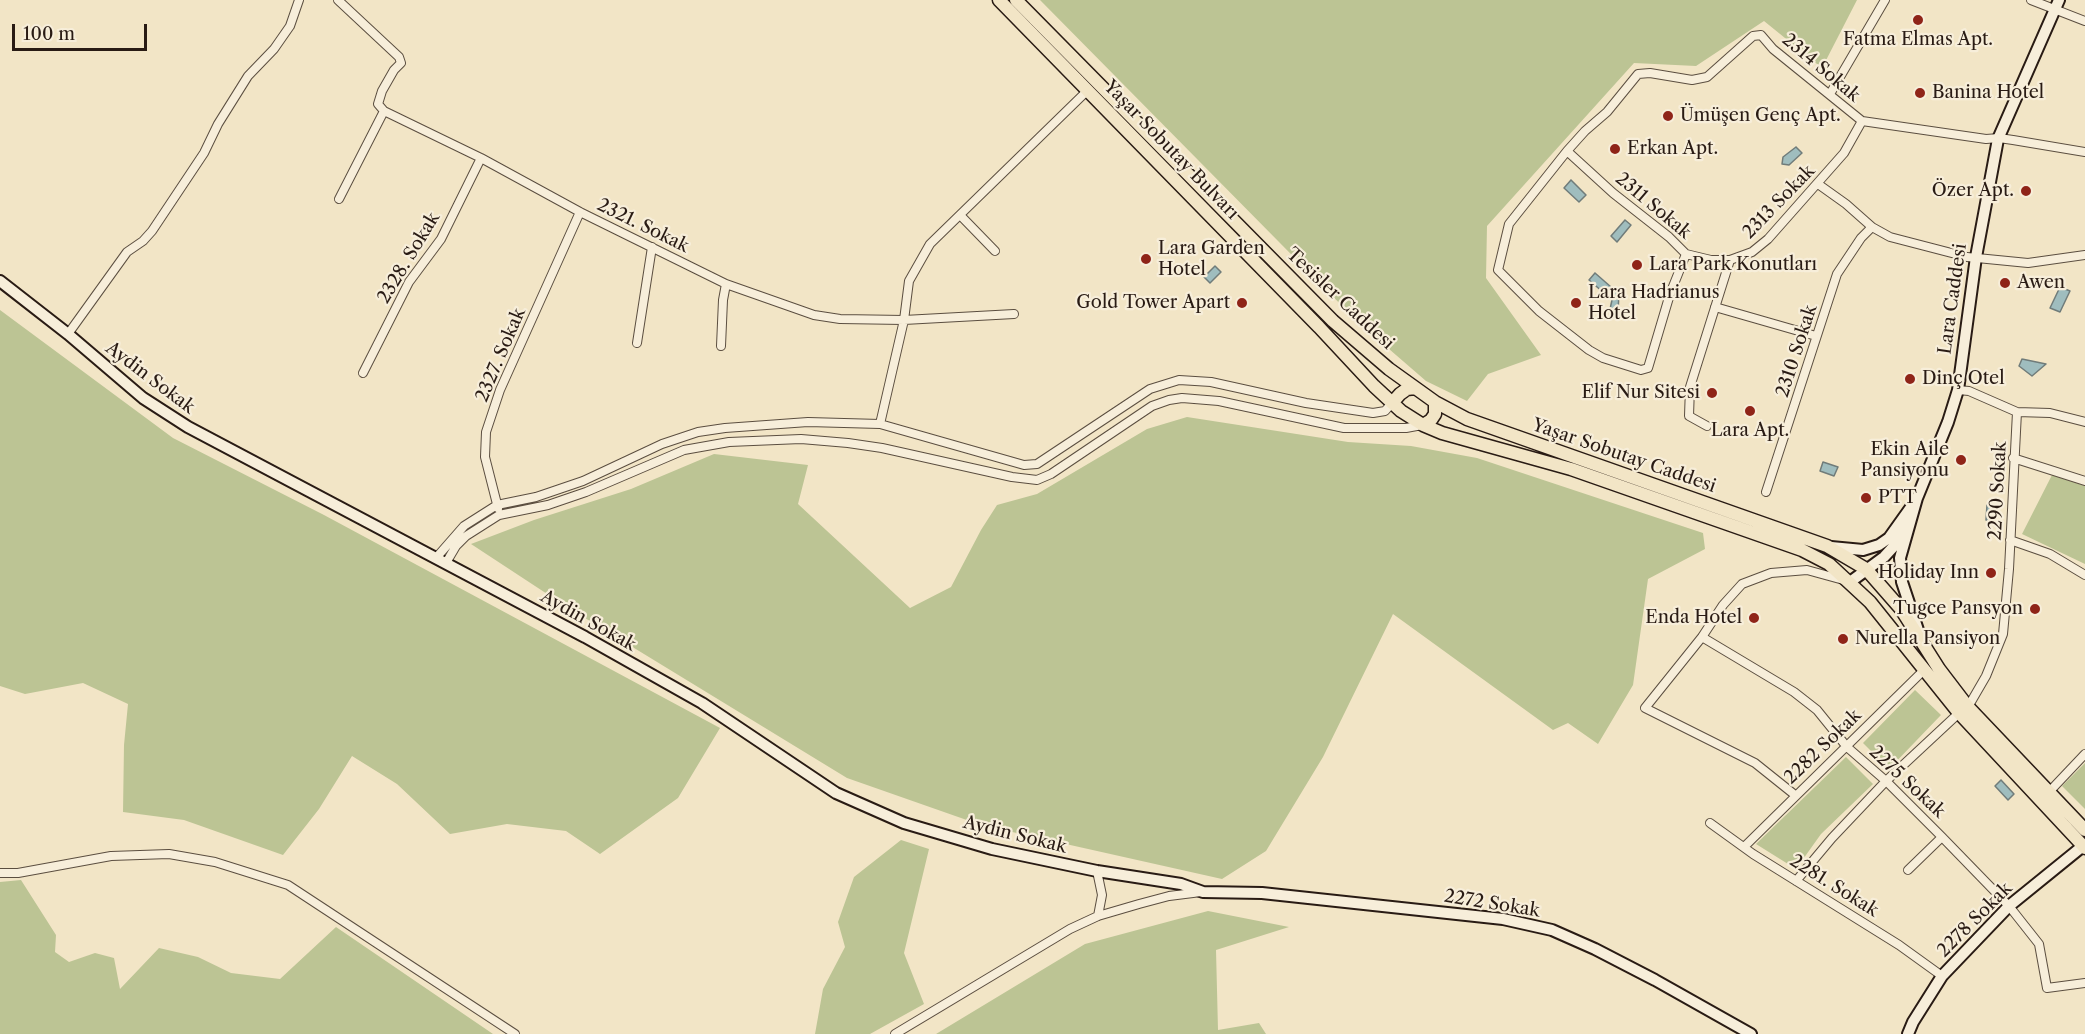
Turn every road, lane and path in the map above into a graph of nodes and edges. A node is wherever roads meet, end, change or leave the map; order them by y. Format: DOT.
graph roads {
  1 [pos="299,0"];
  2 [pos="338,0"];
  3 [pos="999,0"];
  4 [pos="1016,0"];
  5 [pos="1886,0"];
  6 [pos="2031,0"];
  7 [pos="2057,4"];
  8 [pos="2085,21"];
  9 [pos="1088,90"];
  10 [pos="1830,93"];
  11 [pos="384,111"];
  12 [pos="1862,121"];
  13 [pos="1999,138"];
  14 [pos="1567,151"];
  15 [pos="2085,152"];
  16 [pos="481,158"];
  17 [pos="1818,184"];
  18 [pos="339,199"];
  19 [pos="579,212"];
  20 [pos="960,215"];
  21 [pos="1872,227"];
  22 [pos="652,248"];
  23 [pos="995,251"];
  24 [pos="1686,254"];
  25 [pos="2085,255"];
  26 [pos="1976,257"];
  27 [pos="1730,261"];
  28 [pos="0,281"];
  29 [pos="726,284"];
  30 [pos="1715,307"];
  31 [pos="1014,314"];
  32 [pos="904,320"];
  33 [pos="68,334"];
  34 [pos="1816,336"];
  35 [pos="638,343"];
  36 [pos="721,346"];
  37 [pos="363,373"];
  38 [pos="1415,388"];
  39 [pos="1958,390"];
  40 [pos="1435,402"];
  41 [pos="1392,403"];
  42 [pos="2017,412"];
  43 [pos="2085,422"];
  44 [pos="880,424"];
  45 [pos="1423,425"];
  46 [pos="1707,426"];
  47 [pos="2013,458"];
  48 [pos="2085,480"];
  49 [pos="1766,492"];
  50 [pos="1917,498"];
  51 [pos="497,505"];
  52 [pos="499,515"];
  53 [pos="2010,540"];
  54 [pos="1827,546"];
  55 [pos="436,558"];
  56 [pos="446,563"];
  57 [pos="1866,569"];
  58 [pos="2085,575"];
  59 [pos="1850,582"];
  60 [pos="1702,637"];
  61 [pos="1922,639"];
  62 [pos="1924,670"];
  63 [pos="1963,710"];
  64 [pos="1847,747"];
  65 [pos="2085,754"];
  66 [pos="1886,781"];
  67 [pos="2049,792"];
  68 [pos="1795,795"];
  69 [pos="1710,823"];
  70 [pos="2085,830"];
  71 [pos="1942,837"];
  72 [pos="1744,847"];
  73 [pos="2084,847"];
  74 [pos="1908,870"];
  75 [pos="1097,872"];
  76 [pos="0,873"];
  77 [pos="1796,881"];
  78 [pos="1203,892"];
  79 [pos="2009,906"];
  80 [pos="1098,916"];
  81 [pos="1942,976"];
  82 [pos="2085,983"];
  83 [pos="515,1034"];
  84 [pos="895,1034"];
  85 [pos="1751,1034"];
  86 [pos="1908,1034"];
  1 -- 33 [label="street"];
  2 -- 11 [label="street"];
  3 -- 9 [label="main road, Yaşar Sobutay Bulvarı"];
  4 -- 38 [label="main road, Tesisler Caddesi"];
  5 -- 10 [label="street"];
  6 -- 7 [label="street"];
  7 -- 8 [label="street"];
  7 -- 13 [label="street, Lara Caddesi"];
  9 -- 20 [label="street"];
  9 -- 41 [label="main road, Yaşar Sobutay Bulvarı"];
  10 -- 12 [label="street, 2314 Sokak"];
  10 -- 14 [label="street, 2314 Sokak"];
  11 -- 16 [label="street, 2321. Sokak"];
  11 -- 18 [label="street"];
  12 -- 13 [label="street, 2314 Sokak"];
  12 -- 17 [label="street, 2313 Sokak"];
  13 -- 15 [label="street, 2314 Sokak"];
  13 -- 26 [label="street, Lara Caddesi"];
  14 -- 24 [label="street, 2311 Sokak"];
  14 -- 24 [label="street, 2314 Sokak"];
  16 -- 19 [label="street, 2321. Sokak"];
  16 -- 37 [label="street, 2328. Sokak"];
  17 -- 21 [label="street"];
  17 -- 27 [label="street, 2313 Sokak"];
  19 -- 22 [label="street, 2321. Sokak"];
  19 -- 51 [label="street, 2327. Sokak"];
  20 -- 23 [label="street"];
  20 -- 32 [label="street"];
  21 -- 26 [label="street"];
  21 -- 34 [label="street, 2310 Sokak"];
  22 -- 29 [label="street, 2321. Sokak"];
  22 -- 35 [label="street"];
  24 -- 27 [label="street, 2311 Sokak"];
  25 -- 26 [label="street"];
  26 -- 39 [label="street, Lara Caddesi"];
  27 -- 30 [label="street"];
  28 -- 33 [label="street, Aydin Sokak"];
  29 -- 32 [label="street, 2321. Sokak"];
  29 -- 36 [label="street"];
  30 -- 34 [label="street"];
  30 -- 46 [label="street"];
  31 -- 32 [label="street, 2321. Sokak"];
  32 -- 44 [label="street"];
  33 -- 55 [label="street, Aydin Sokak"];
  34 -- 49 [label="street, 2310 Sokak"];
  38 -- 40 [label="main road, Yaşar Sobutay Caddesi"];
  38 -- 41 [label="main road"];
  39 -- 42 [label="street"];
  39 -- 50 [label="street, Lara Caddesi"];
  40 -- 45 [label="main road"];
  40 -- 54 [label="main road, Yaşar Sobutay Caddesi"];
  41 -- 44 [label="street"];
  41 -- 45 [label="main road, Yaşar Sobutay Bulvarı"];
  42 -- 43 [label="street"];
  42 -- 47 [label="street, 2290 Sokak"];
  44 -- 51 [label="street"];
  45 -- 52 [label="street"];
  45 -- 59 [label="main road, Yaşar Sobutay Bulvarı"];
  47 -- 48 [label="street"];
  47 -- 53 [label="street, 2290 Sokak"];
  50 -- 54 [label="street"];
  50 -- 57 [label="street"];
  50 -- 61 [label="street, Lara Caddesi"];
  51 -- 52 [label="street, 2327. Sokak"];
  51 -- 55 [label="street"];
  52 -- 56 [label="street"];
  53 -- 58 [label="street"];
  53 -- 63 [label="street, 2290 Sokak"];
  54 -- 57 [label="main road, Yaşar Sobutay Caddesi"];
  55 -- 56 [label="street, Aydin Sokak"];
  56 -- 75 [label="street, Aydin Sokak"];
  57 -- 59 [label="street"];
  57 -- 61 [label="main road, Yaşar Sobutay Caddesi"];
  59 -- 60 [label="street"];
  59 -- 62 [label="main road, Yaşar Sobutay Bulvarı"];
  60 -- 64 [label="street, 2275 Sokak"];
  60 -- 68 [label="street"];
  61 -- 63 [label="main road, Lara Caddesi"];
  62 -- 63 [label="main road, Yaşar Sobutay Bulvarı"];
  62 -- 64 [label="street, 2282 Sokak"];
  63 -- 66 [label="street, 2290 Sokak"];
  63 -- 67 [label="main road, Lara Caddesi"];
  63 -- 73 [label="main road"];
  64 -- 66 [label="street, 2275 Sokak"];
  64 -- 68 [label="street, 2282 Sokak"];
  65 -- 67 [label="street"];
  66 -- 71 [label="street, 2275 Sokak"];
  66 -- 77 [label="street, 2290 Sokak"];
  67 -- 70 [label="main road, Lara Caddesi"];
  68 -- 72 [label="street, 2282 Sokak"];
  69 -- 72 [label="street, 2281. Sokak"];
  71 -- 74 [label="street"];
  71 -- 79 [label="street, 2275 Sokak"];
  72 -- 77 [label="street, 2281. Sokak"];
  73 -- 79 [label="street, 2278 Sokak"];
  75 -- 78 [label="street, Aydin Sokak"];
  75 -- 80 [label="street"];
  76 -- 83 [label="street"];
  77 -- 81 [label="street, 2281. Sokak"];
  78 -- 80 [label="street"];
  78 -- 85 [label="street, 2272 Sokak"];
  79 -- 81 [label="street, 2278 Sokak"];
  79 -- 82 [label="street, 2275 Sokak"];
  80 -- 84 [label="street"];
  81 -- 86 [label="street, 2278 Sokak"];
}
